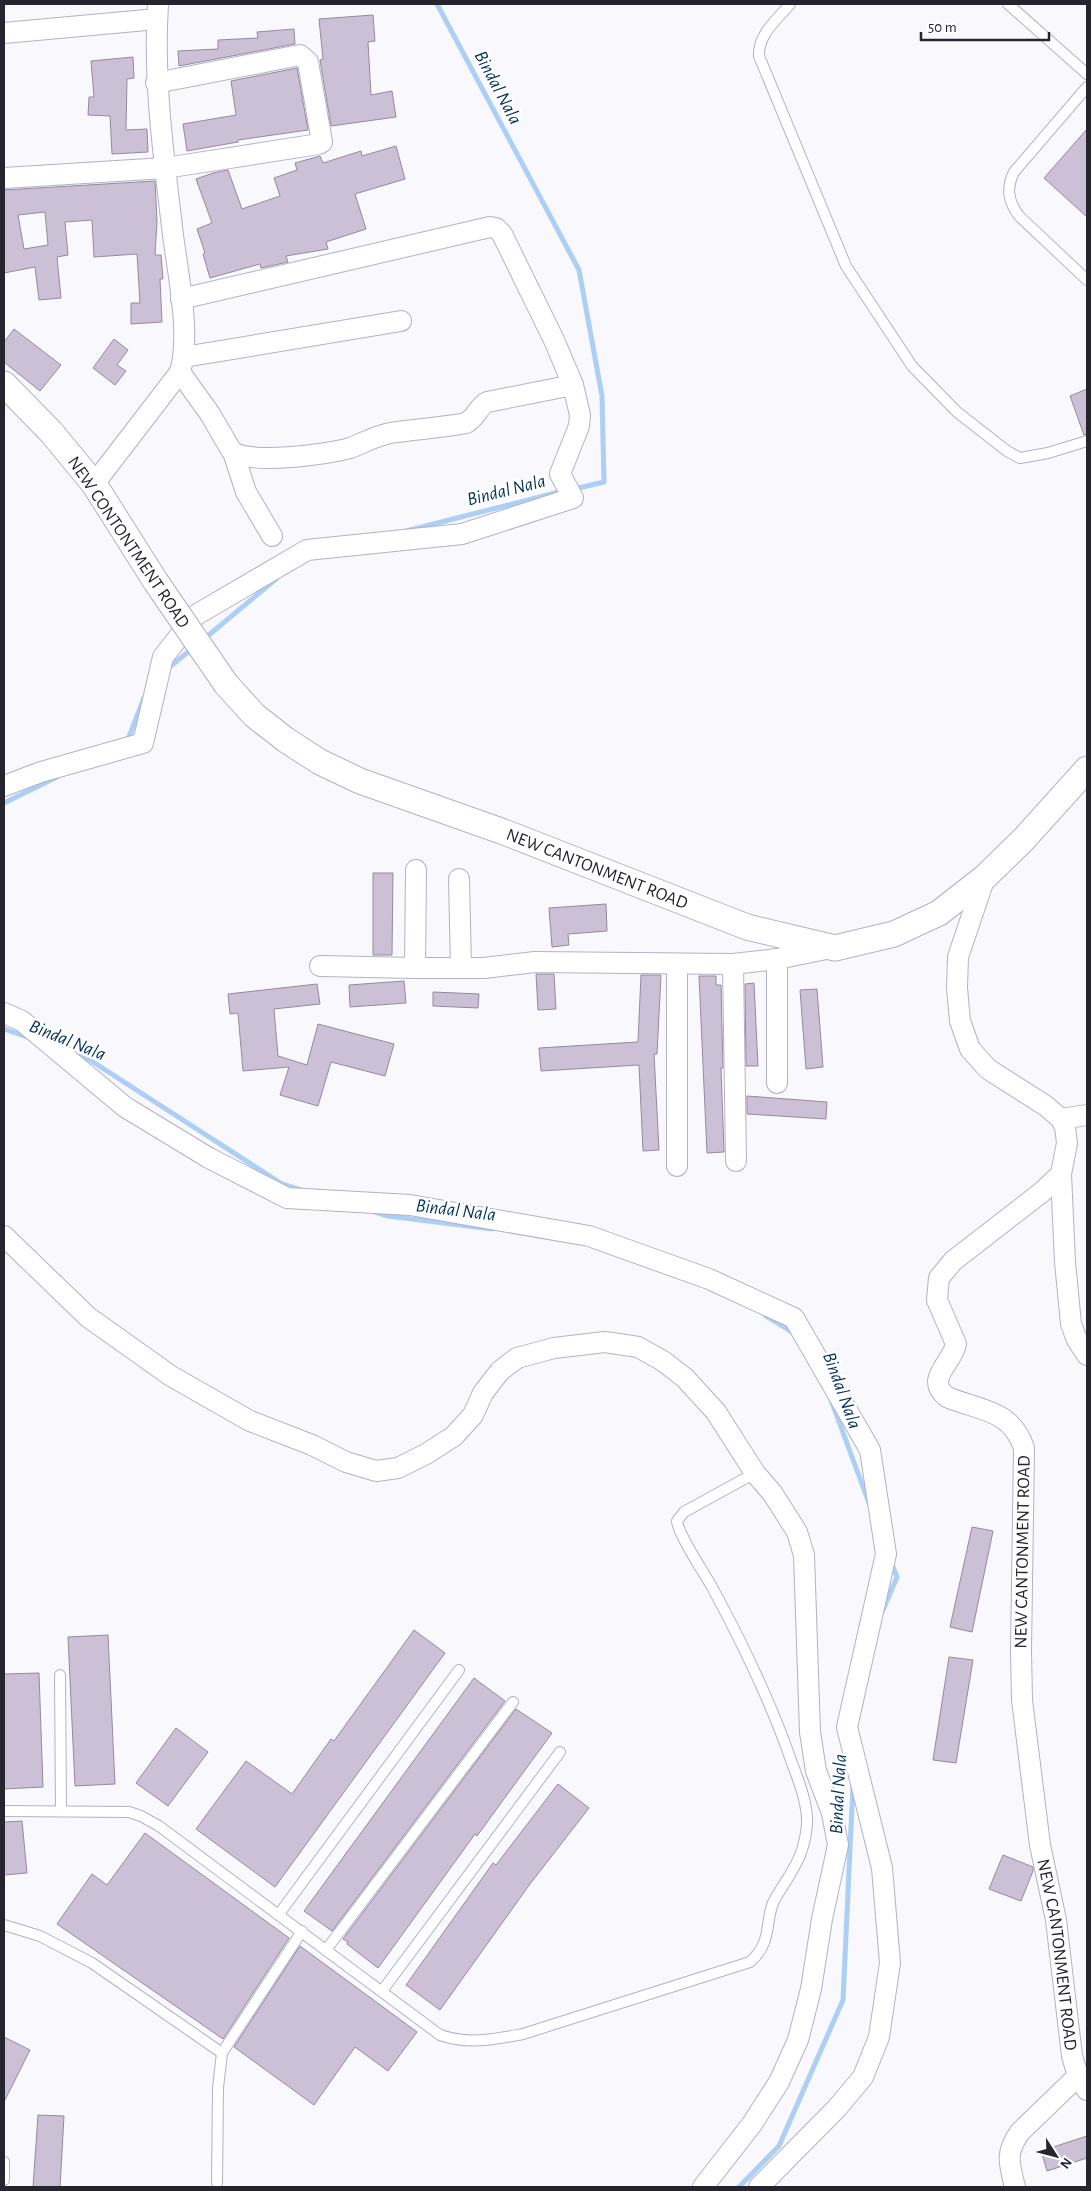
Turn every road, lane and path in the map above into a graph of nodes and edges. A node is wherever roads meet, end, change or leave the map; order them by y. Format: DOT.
graph roads {
  1 [pos="790,4"];
  2 [pos="1008,4"];
  3 [pos="157,12"];
  4 [pos="4,34"];
  5 [pos="1087,74"];
  6 [pos="156,83"];
  7 [pos="1087,87"];
  8 [pos="165,168"];
  9 [pos="4,178"];
  10 [pos="1087,280"];
  11 [pos="181,299"];
  12 [pos="401,321"];
  13 [pos="182,364"];
  14 [pos="4,384"];
  15 [pos="573,385"];
  16 [pos="1087,441"];
  17 [pos="234,455"];
  18 [pos="94,484"];
  19 [pos="272,536"];
  20 [pos="226,684"];
  21 [pos="1087,769"];
  22 [pos="4,786"];
  23 [pos="416,870"];
  24 [pos="985,877"];
  25 [pos="459,879"];
  26 [pos="835,948"];
  27 [pos="776,959"];
  28 [pos="678,964"];
  29 [pos="733,964"];
  30 [pos="320,966"];
  31 [pos="416,968"];
  32 [pos="461,968"];
  33 [pos="4,1013"];
  34 [pos="777,1083"];
  35 [pos="1087,1114"];
  36 [pos="1061,1119"];
  37 [pos="736,1161"];
  38 [pos="677,1166"];
  39 [pos="1061,1174"];
  40 [pos="4,1236"];
  41 [pos="1087,1355"];
  42 [pos="755,1473"];
  43 [pos="460,1670"];
  44 [pos="60,1675"];
  45 [pos="512,1702"];
  46 [pos="560,1752"];
  47 [pos="61,1810"];
  48 [pos="4,1811"];
  49 [pos="279,1914"];
  50 [pos="4,1925"];
  51 [pos="302,1931"];
  52 [pos="326,1950"];
  53 [pos="382,1991"];
  54 [pos="222,2053"];
  55 [pos="1082,2083"];
  56 [pos="4,2162"];
  57 [pos="4,2180"];
  58 [pos="217,2183"];
  59 [pos="703,2187"];
  60 [pos="759,2187"];
  61 [pos="1015,2187"];
  1 -- 16 [label="lane"];
  2 -- 5 [label="lane"];
  3 -- 4 [label="street"];
  3 -- 6 [label="street"];
  6 -- 8 [label="street"];
  6 -- 8 [label="street"];
  7 -- 10 [label="lane"];
  8 -- 9 [label="street"];
  8 -- 11 [label="street"];
  11 -- 13 [label="street"];
  11 -- 15 [label="street"];
  12 -- 13 [label="street"];
  13 -- 17 [label="street"];
  13 -- 18 [label="street"];
  14 -- 18 [label="street, NEW CONTONTMENT ROAD"];
  15 -- 17 [label="street"];
  15 -- 22 [label="street"];
  17 -- 19 [label="street"];
  18 -- 20 [label="street, NEW CONTONTMENT ROAD, bridge"];
  20 -- 26 [label="street, NEW CANTONMENT ROAD"];
  21 -- 24 [label="street, NEW CANTONMENT ROAD"];
  23 -- 31 [label="street"];
  24 -- 26 [label="street, NEW CANTONMENT ROAD"];
  24 -- 36 [label="street, NEW CANTONMENT ROAD"];
  25 -- 32 [label="street"];
  26 -- 27 [label="street"];
  27 -- 29 [label="street"];
  27 -- 34 [label="street"];
  28 -- 29 [label="street"];
  28 -- 32 [label="street"];
  28 -- 38 [label="street"];
  29 -- 37 [label="street"];
  30 -- 31 [label="street"];
  31 -- 32 [label="street"];
  33 -- 60 [label="street"];
  35 -- 36 [label="street"];
  36 -- 39 [label="street"];
  39 -- 41 [label="street"];
  39 -- 55 [label="street, NEW CANTONMENT ROAD"];
  40 -- 42 [label="street"];
  42 -- 53 [label="lane"];
  42 -- 59 [label="street"];
  43 -- 49 [label="lane"];
  44 -- 47 [label="lane"];
  45 -- 52 [label="lane"];
  46 -- 53 [label="lane"];
  47 -- 48 [label="lane"];
  47 -- 49 [label="lane"];
  49 -- 51 [label="lane"];
  50 -- 54 [label="lane"];
  51 -- 52 [label="lane"];
  51 -- 54 [label="lane"];
  52 -- 53 [label="lane"];
  54 -- 58 [label="lane"];
  55 -- 61 [label="street"];
  56 -- 57 [label="lane"];
}
